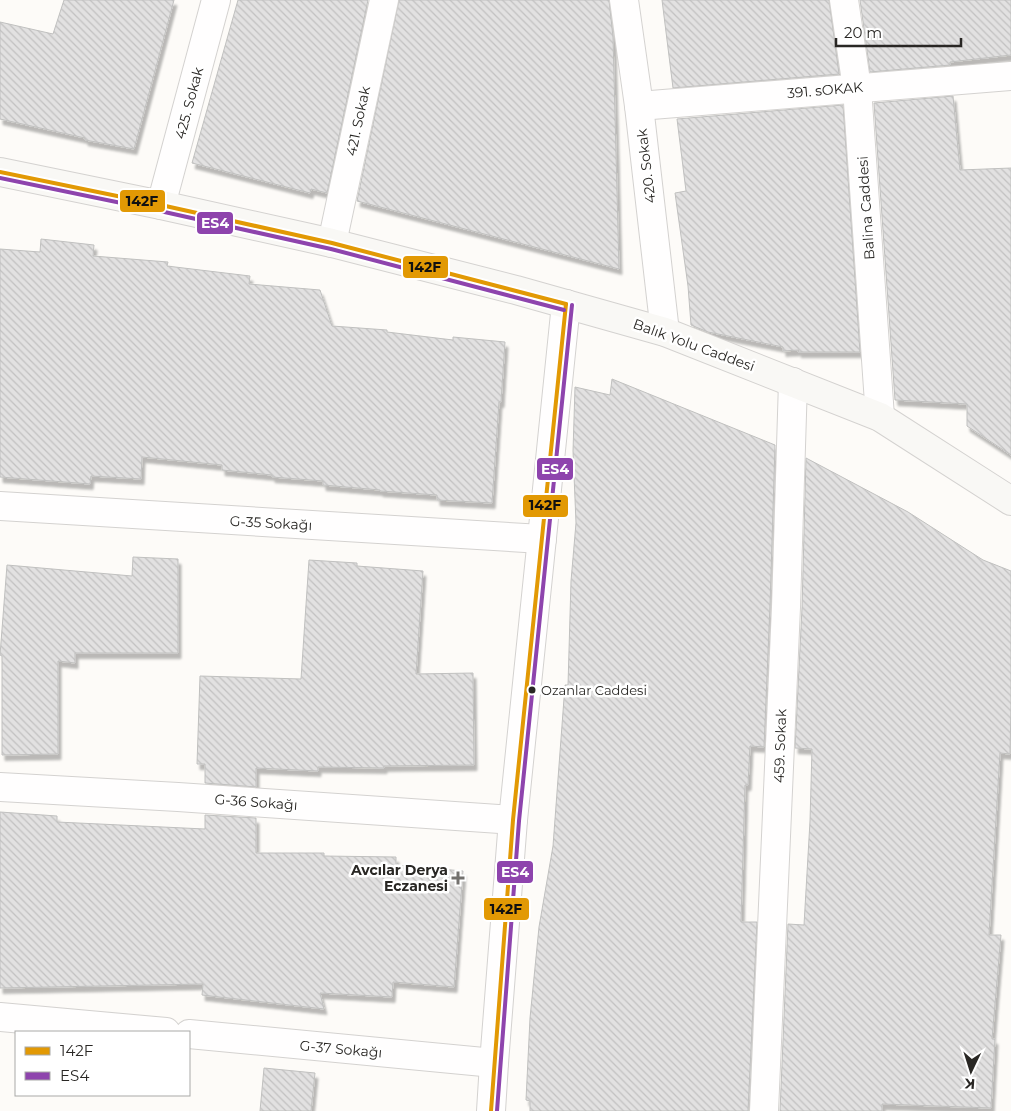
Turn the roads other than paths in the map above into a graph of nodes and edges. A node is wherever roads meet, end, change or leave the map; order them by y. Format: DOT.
graph roads {
  1 [pos="216,0"];
  2 [pos="384,0"];
  3 [pos="624,0"];
  4 [pos="844,0"];
  5 [pos="1011,76"];
  6 [pos="857,88"];
  7 [pos="639,106"];
  8 [pos="0,172"];
  9 [pos="161,205"];
  10 [pos="332,243"];
  11 [pos="566,304"];
  12 [pos="666,332"];
  13 [pos="793,382"];
  14 [pos="880,417"];
  15 [pos="1011,501"];
  16 [pos="0,506"];
  17 [pos="542,539"];
  18 [pos="0,787"];
  19 [pos="513,820"];
  20 [pos="0,1017"];
  21 [pos="155,1031"];
  22 [pos="190,1034"];
  23 [pos="494,1063"];
  24 [pos="491,1111"];
  25 [pos="764,1111"];
  1 -- 9 [label="street, 425. Sokak"];
  2 -- 10 [label="street, 421. Sokak"];
  3 -- 7 [label="street, 420. Sokak"];
  4 -- 6 [label="street, Balina Caddesi"];
  5 -- 6 [label="street, 391. sOKAK"];
  6 -- 7 [label="street, 391. sOKAK"];
  6 -- 14 [label="street, Balina Caddesi"];
  7 -- 12 [label="street, 420. Sokak"];
  8 -- 9 [label="main road, Balık Yolu Caddesi"];
  9 -- 10 [label="main road, Balık Yolu Caddesi"];
  10 -- 11 [label="main road, Balık Yolu Caddesi"];
  11 -- 12 [label="main road, Balık Yolu Caddesi"];
  11 -- 17 [label="street"];
  12 -- 13 [label="main road, Balık Yolu Caddesi"];
  13 -- 14 [label="main road, Balık Yolu Caddesi"];
  13 -- 25 [label="street, 459. Sokak"];
  14 -- 15 [label="main road, Balık Yolu Caddesi"];
  16 -- 17 [label="street, G-35 Sokağı"];
  17 -- 19 [label="street"];
  18 -- 19 [label="street, G-36 Sokağı"];
  19 -- 23 [label="street"];
  20 -- 21 [label="street"];
  22 -- 23 [label="street, G-37 Sokağı"];
  23 -- 24 [label="street"];
}
